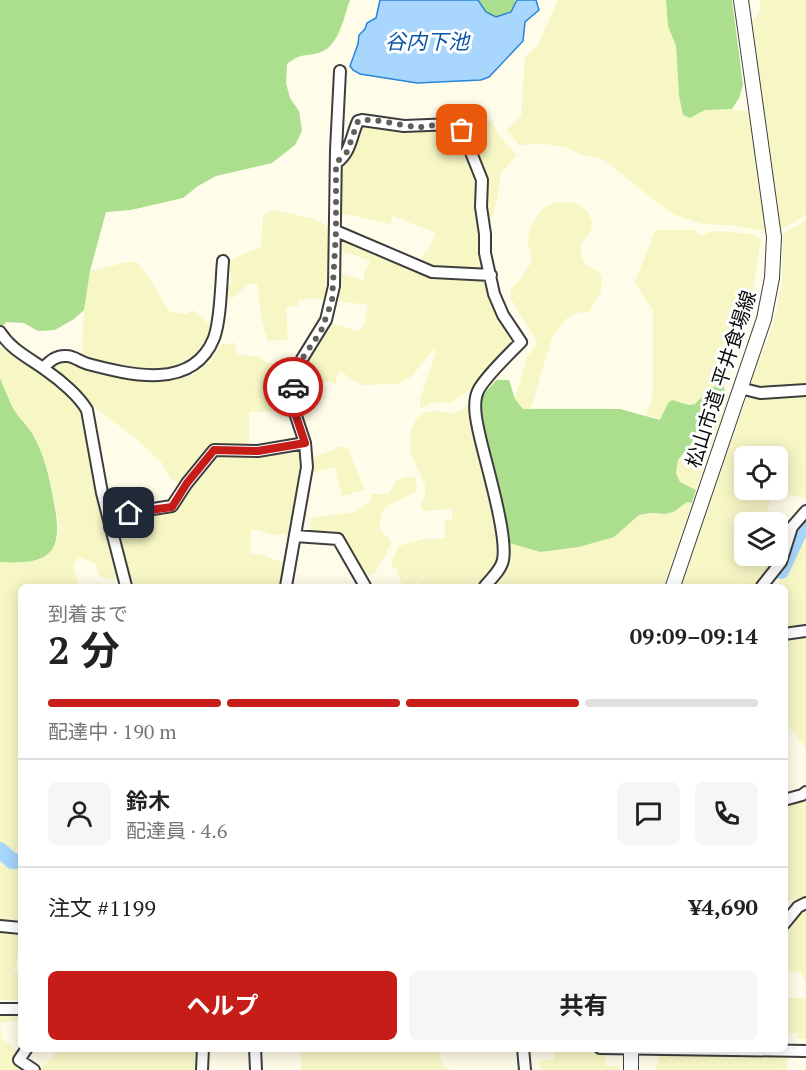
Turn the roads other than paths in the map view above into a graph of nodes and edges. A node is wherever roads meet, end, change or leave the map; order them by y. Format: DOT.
graph roads {
  1 [pos="741,0"];
  2 [pos="340,71"];
  3 [pos="336,163"];
  4 [pos="336,231"];
  5 [pos="223,261"];
  6 [pos="491,275"];
  7 [pos="0,332"];
  8 [pos="43,368"];
  9 [pos="740,388"];
  10 [pos="806,390"];
  11 [pos="305,443"];
  12 [pos="806,511"];
  13 [pos="108,516"];
  14 [pos="295,536"];
  15 [pos="125,584"];
  16 [pos="285,584"];
  17 [pos="364,584"];
  18 [pos="487,584"];
  19 [pos="674,584"];
  20 [pos="764,584"];
  21 [pos="806,631"];
  22 [pos="788,633"];
  23 [pos="806,792"];
  24 [pos="788,799"];
  25 [pos="806,903"];
  26 [pos="788,919"];
  27 [pos="0,926"];
  28 [pos="18,928"];
  29 [pos="0,1009"];
  30 [pos="18,1009"];
  31 [pos="788,1050"];
  32 [pos="806,1051"];
  33 [pos="24,1052"];
  34 [pos="203,1052"];
  35 [pos="255,1052"];
  36 [pos="523,1052"];
  37 [pos="631,1052"];
  38 [pos="34,1070"];
  39 [pos="202,1070"];
  40 [pos="255,1070"];
  41 [pos="525,1070"];
  42 [pos="631,1070"];
  1 -- 9 [label="street, 松山市道 平井食場線"];
  2 -- 3 [label="street"];
  3 -- 4 [label="street"];
  3 -- 6 [label="street"];
  4 -- 6 [label="street"];
  4 -- 11 [label="street"];
  5 -- 8 [label="street"];
  6 -- 18 [label="street"];
  7 -- 8 [label="street"];
  8 -- 13 [label="street"];
  9 -- 10 [label="street"];
  9 -- 19 [label="street, 松山市道 平井食場線"];
  11 -- 13 [label="street"];
  11 -- 14 [label="street"];
  12 -- 20 [label="street"];
  13 -- 15 [label="street"];
  14 -- 16 [label="street"];
  14 -- 17 [label="street"];
  21 -- 22 [label="street"];
  23 -- 24 [label="street"];
  25 -- 26 [label="street"];
  27 -- 28 [label="street"];
  29 -- 30 [label="street"];
  31 -- 32 [label="street"];
  33 -- 38 [label="street"];
  34 -- 39 [label="street"];
  35 -- 40 [label="street"];
  36 -- 41 [label="street"];
  37 -- 42 [label="street"];
}
